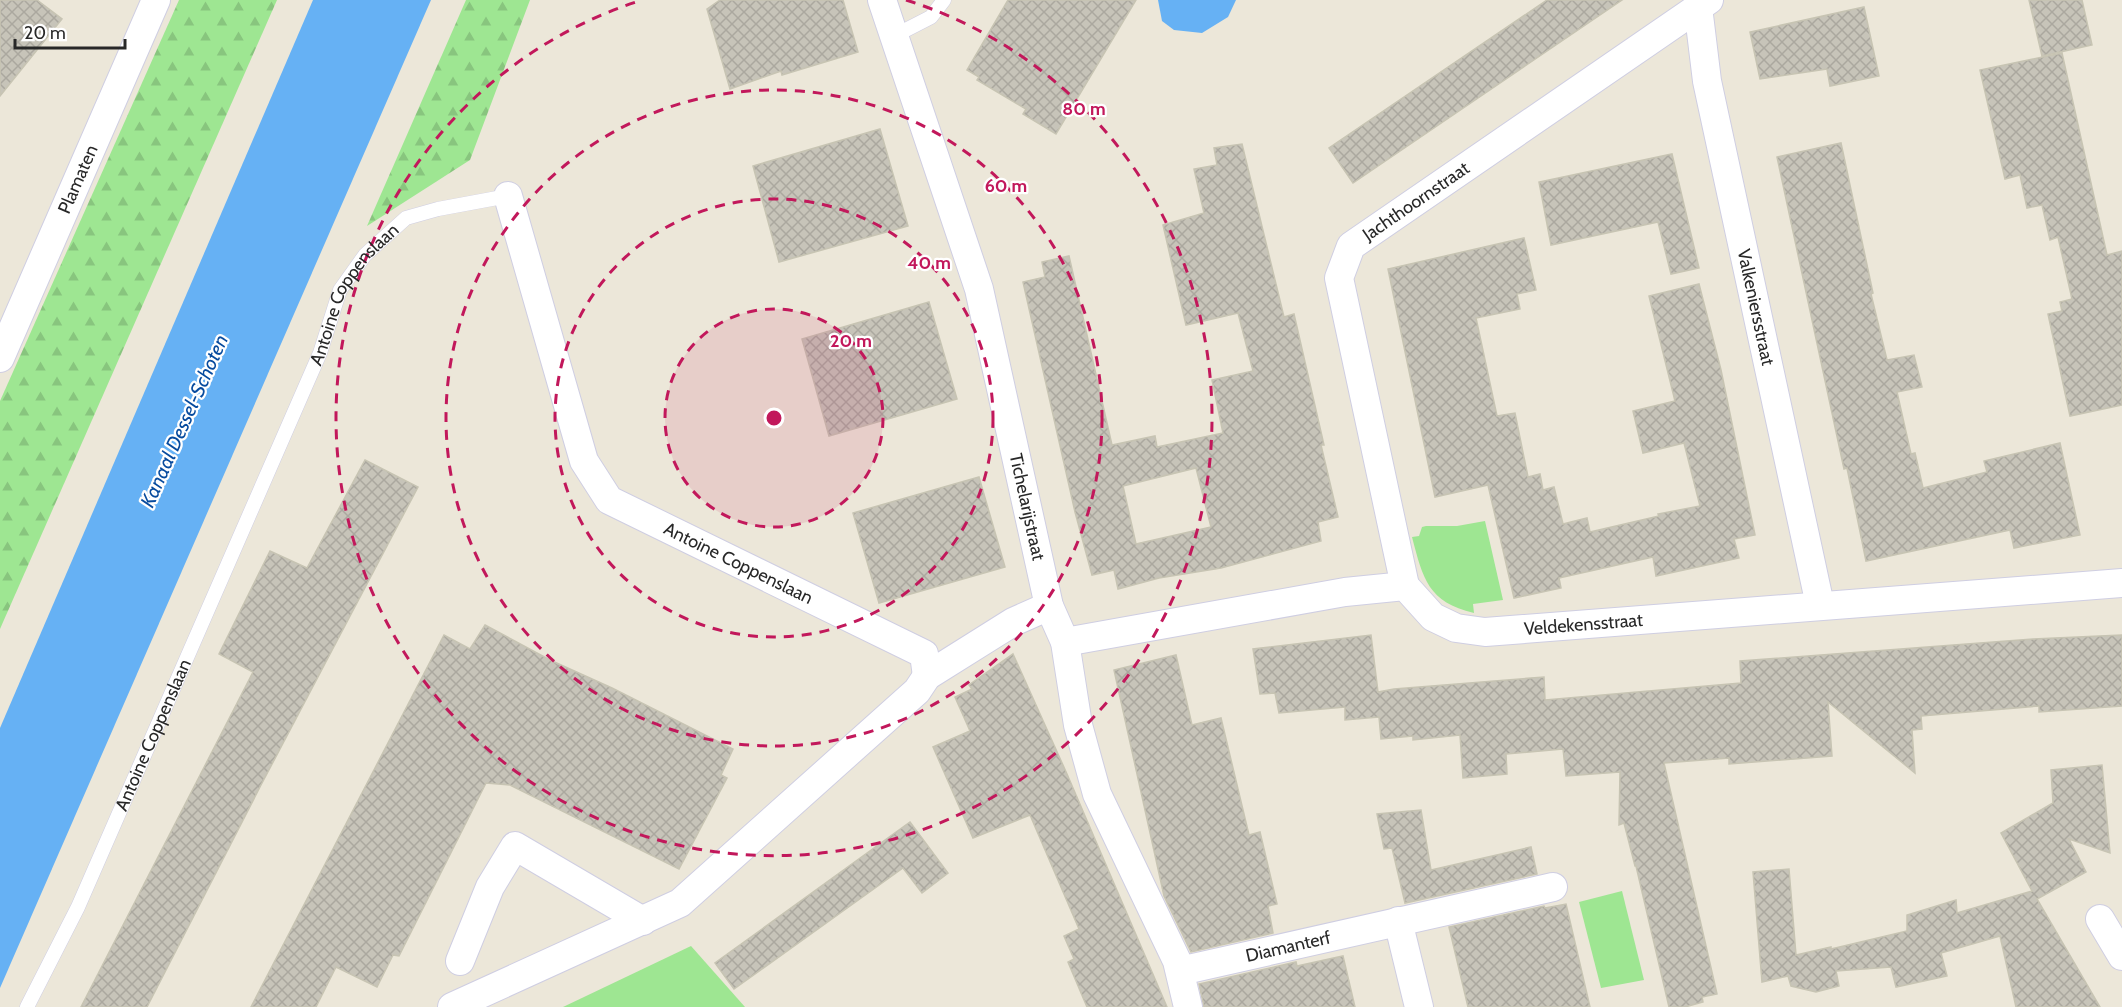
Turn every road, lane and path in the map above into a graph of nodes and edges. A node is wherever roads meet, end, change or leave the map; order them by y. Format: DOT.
graph roads {
  1 [pos="156,0"];
  2 [pos="882,0"];
  3 [pos="944,0"];
  4 [pos="1704,4"];
  5 [pos="894,36"];
  6 [pos="508,196"];
  7 [pos="0,358"];
  8 [pos="2122,583"];
  9 [pos="1404,586"];
  10 [pos="1820,605"];
  11 [pos="1049,606"];
  12 [pos="1065,642"];
  13 [pos="927,676"];
  14 [pos="1553,887"];
  15 [pos="2100,919"];
  16 [pos="643,921"];
  17 [pos="1398,921"];
  18 [pos="2122,956"];
  19 [pos="460,961"];
  20 [pos="1180,971"];
  21 [pos="27,1007"];
  22 [pos="452,1007"];
  23 [pos="1188,1007"];
  24 [pos="1419,1007"];
  1 -- 7 [label="street, Plamaten"];
  2 -- 5 [label="street, Tichelarijstraat"];
  3 -- 5 [label="lane"];
  4 -- 9 [label="street, Jachthoornstraat"];
  4 -- 10 [label="street, Valkeniersstraat"];
  5 -- 11 [label="street, Tichelarijstraat"];
  6 -- 13 [label="street, Antoine Coppenslaan"];
  6 -- 21 [label="lane, Antoine Coppenslaan"];
  8 -- 10 [label="street, Veldekensstraat"];
  9 -- 10 [label="street, Veldekensstraat"];
  9 -- 12 [label="street"];
  11 -- 12 [label="street, Tichelarijstraat"];
  11 -- 13 [label="street"];
  12 -- 20 [label="street, Tichelarijstraat"];
  13 -- 16 [label="street"];
  14 -- 17 [label="street, Diamanterf"];
  15 -- 18 [label="street"];
  16 -- 19 [label="street"];
  16 -- 22 [label="street"];
  17 -- 20 [label="street, Diamanterf"];
  17 -- 24 [label="street"];
  20 -- 23 [label="street, Tichelarijstraat"];
}
